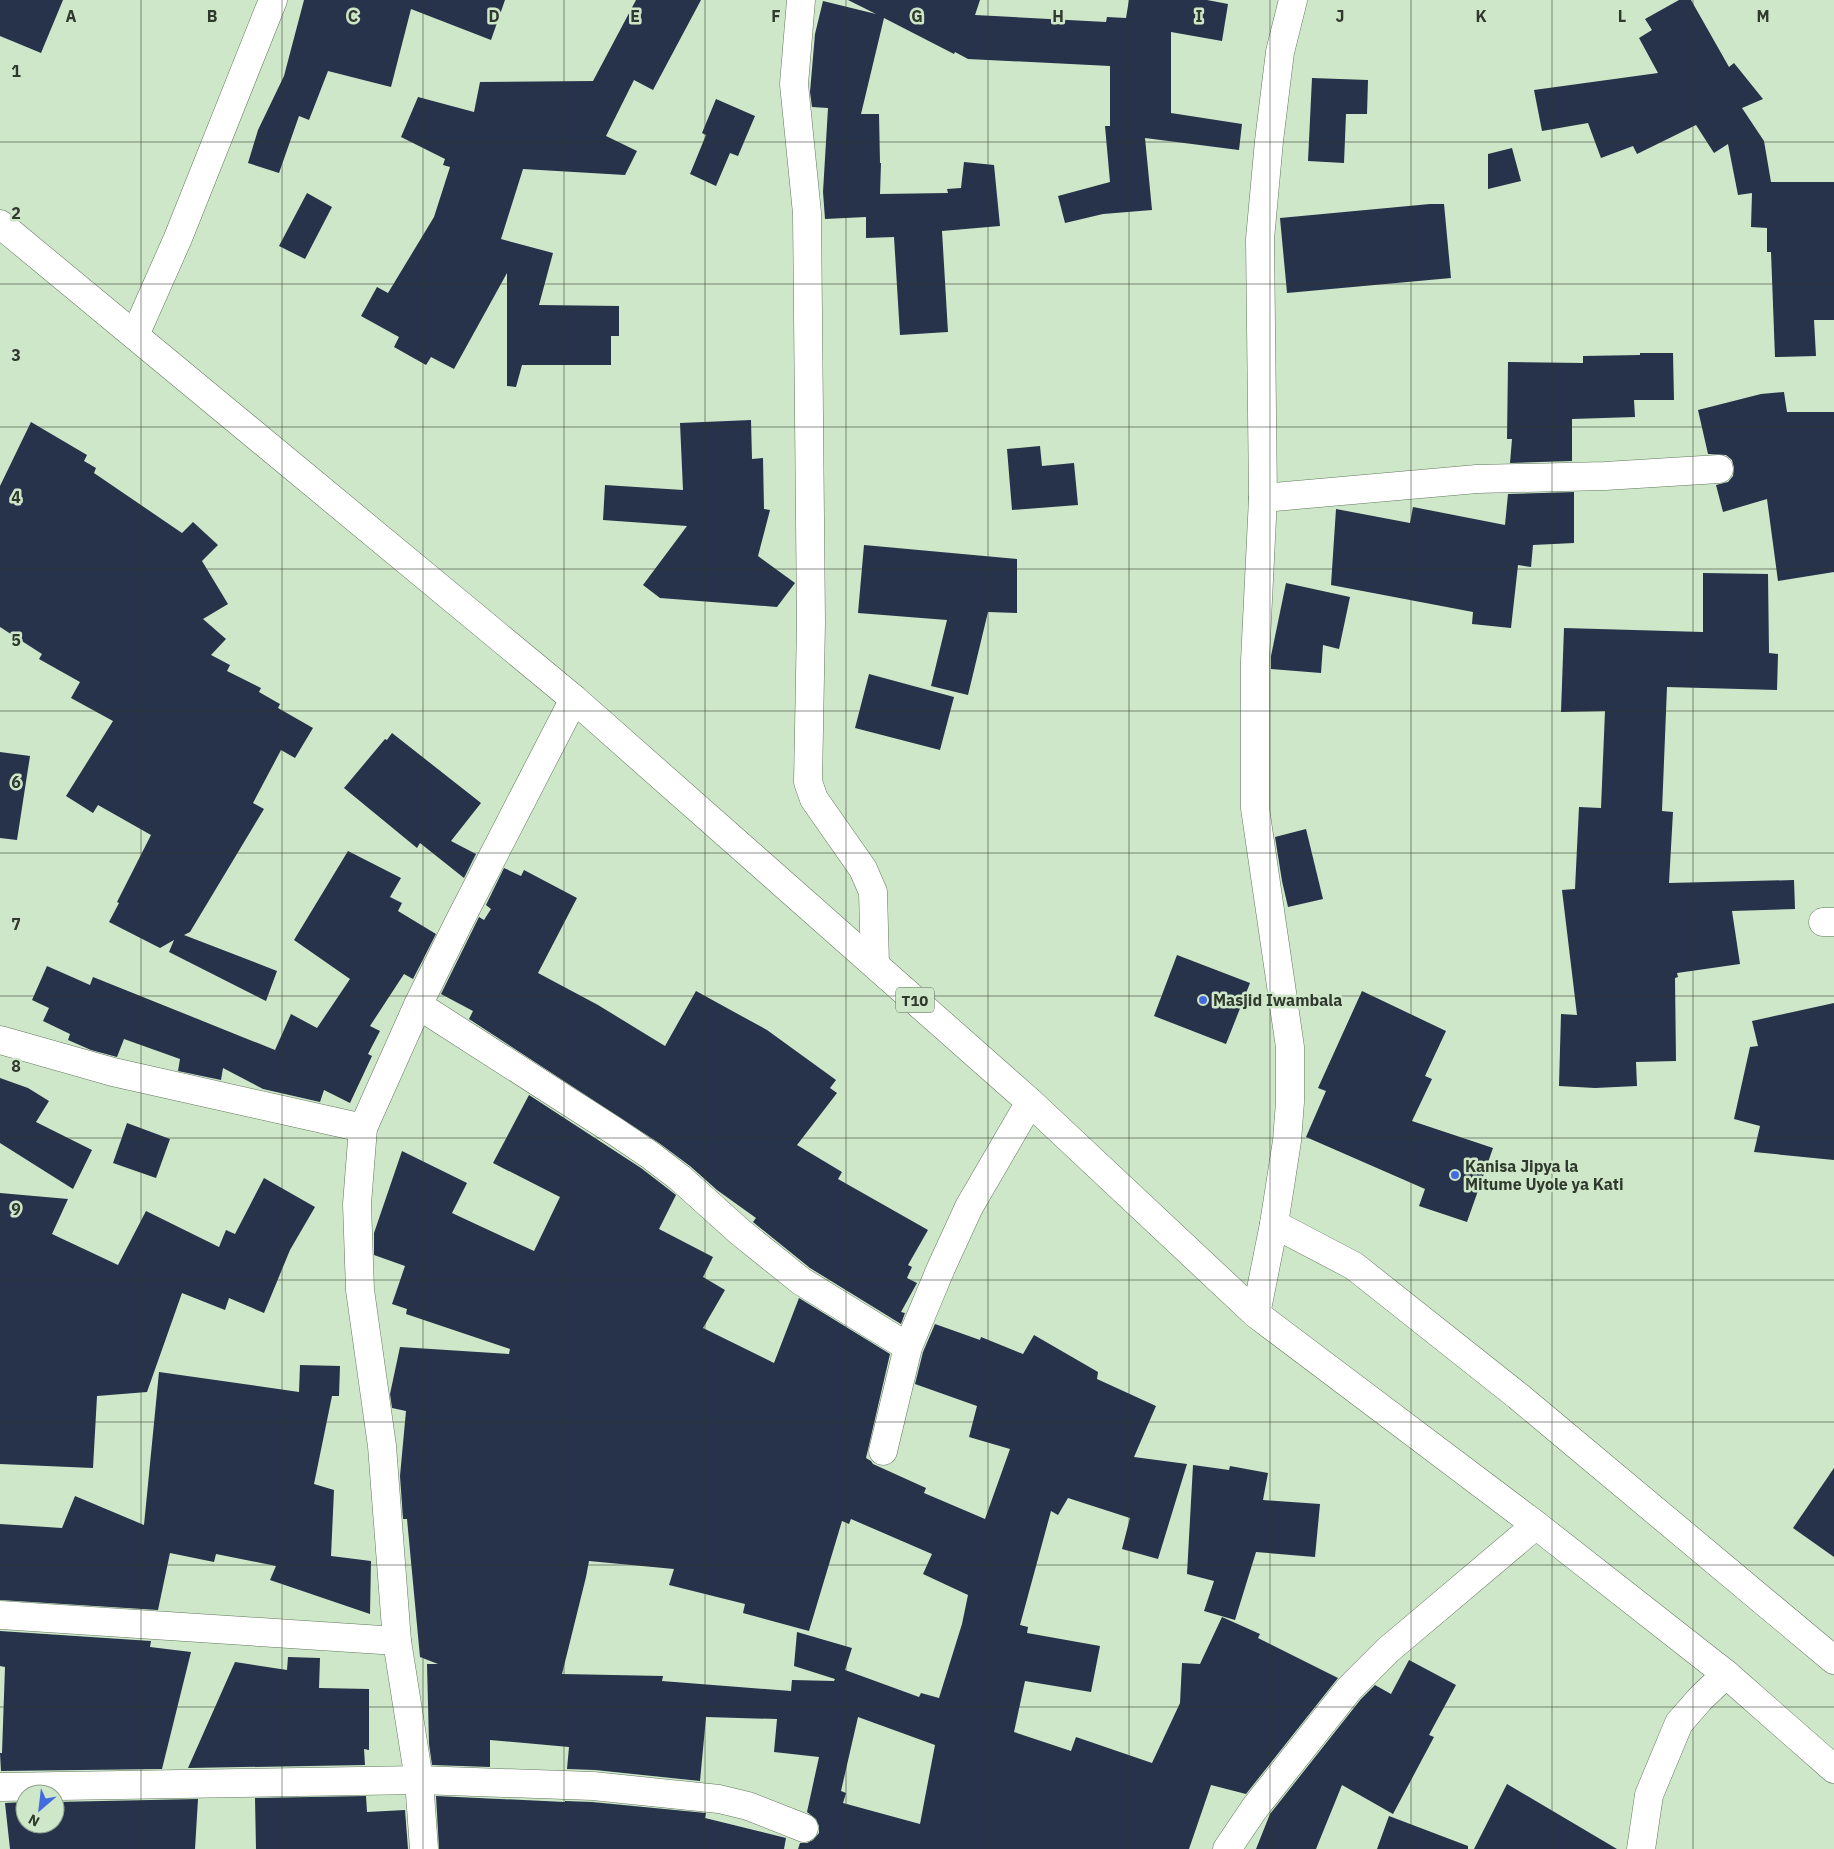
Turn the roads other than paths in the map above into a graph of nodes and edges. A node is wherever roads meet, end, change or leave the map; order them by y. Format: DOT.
graph roads {
  1 [pos="273,0"];
  2 [pos="801,0"];
  3 [pos="1293,0"];
  4 [pos="0,224"];
  5 [pos="135,335"];
  6 [pos="1719,469"];
  7 [pos="1263,498"];
  8 [pos="574,699"];
  9 [pos="875,964"];
  10 [pos="418,1006"];
  11 [pos="0,1040"];
  12 [pos="1030,1102"];
  13 [pos="363,1128"];
  14 [pos="1274,1224"];
  15 [pos="1256,1314"];
  16 [pos="908,1347"];
  17 [pos="883,1451"];
  18 [pos="1536,1525"];
  19 [pos="0,1615"];
  20 [pos="397,1640"];
  21 [pos="1834,1660"];
  22 [pos="1726,1674"];
  23 [pos="1834,1769"];
  24 [pos="419,1780"];
  25 [pos="0,1787"];
  26 [pos="804,1828"];
  27 [pos="424,1849"];
  28 [pos="1227,1849"];
  29 [pos="1641,1849"];
  1 -- 5 [label="main road"];
  2 -- 9 [label="main road"];
  3 -- 7 [label="main road"];
  4 -- 5 [label="main road, T10"];
  5 -- 8 [label="main road, T10"];
  6 -- 7 [label="main road"];
  7 -- 14 [label="main road"];
  8 -- 9 [label="main road, T10"];
  8 -- 10 [label="main road"];
  9 -- 12 [label="main road, T10"];
  10 -- 13 [label="main road"];
  10 -- 16 [label="main road"];
  11 -- 13 [label="main road"];
  12 -- 15 [label="main road, T10"];
  12 -- 16 [label="main road"];
  13 -- 20 [label="main road"];
  14 -- 15 [label="main road"];
  14 -- 21 [label="main road"];
  15 -- 18 [label="main road, T10"];
  16 -- 17 [label="main road"];
  18 -- 22 [label="main road, T10"];
  18 -- 28 [label="main road"];
  19 -- 20 [label="main road"];
  20 -- 24 [label="main road"];
  22 -- 23 [label="main road, T10"];
  22 -- 29 [label="main road"];
  24 -- 25 [label="main road"];
  24 -- 26 [label="main road"];
  24 -- 27 [label="main road"];
}
